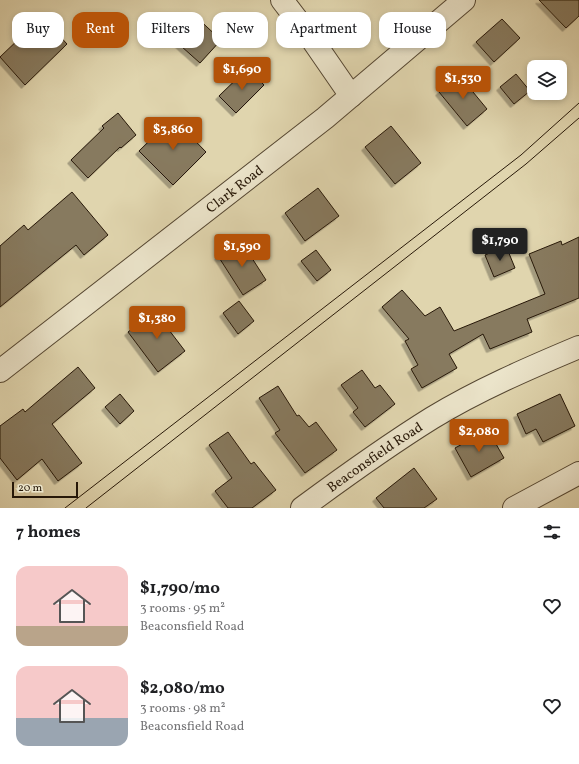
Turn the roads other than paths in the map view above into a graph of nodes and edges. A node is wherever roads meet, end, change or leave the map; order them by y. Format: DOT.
graph roads {
  1 [pos="282,0"];
  2 [pos="464,0"];
  3 [pos="351,96"];
  4 [pos="579,347"];
  5 [pos="0,371"];
  6 [pos="579,473"];
  7 [pos="302,508"];
  8 [pos="514,508"];
  1 -- 3 [label="street"];
  2 -- 3 [label="street, Clark Road"];
  3 -- 5 [label="street, Clark Road"];
  4 -- 7 [label="street, Beaconsfield Road"];
  6 -- 8 [label="street"];
}
